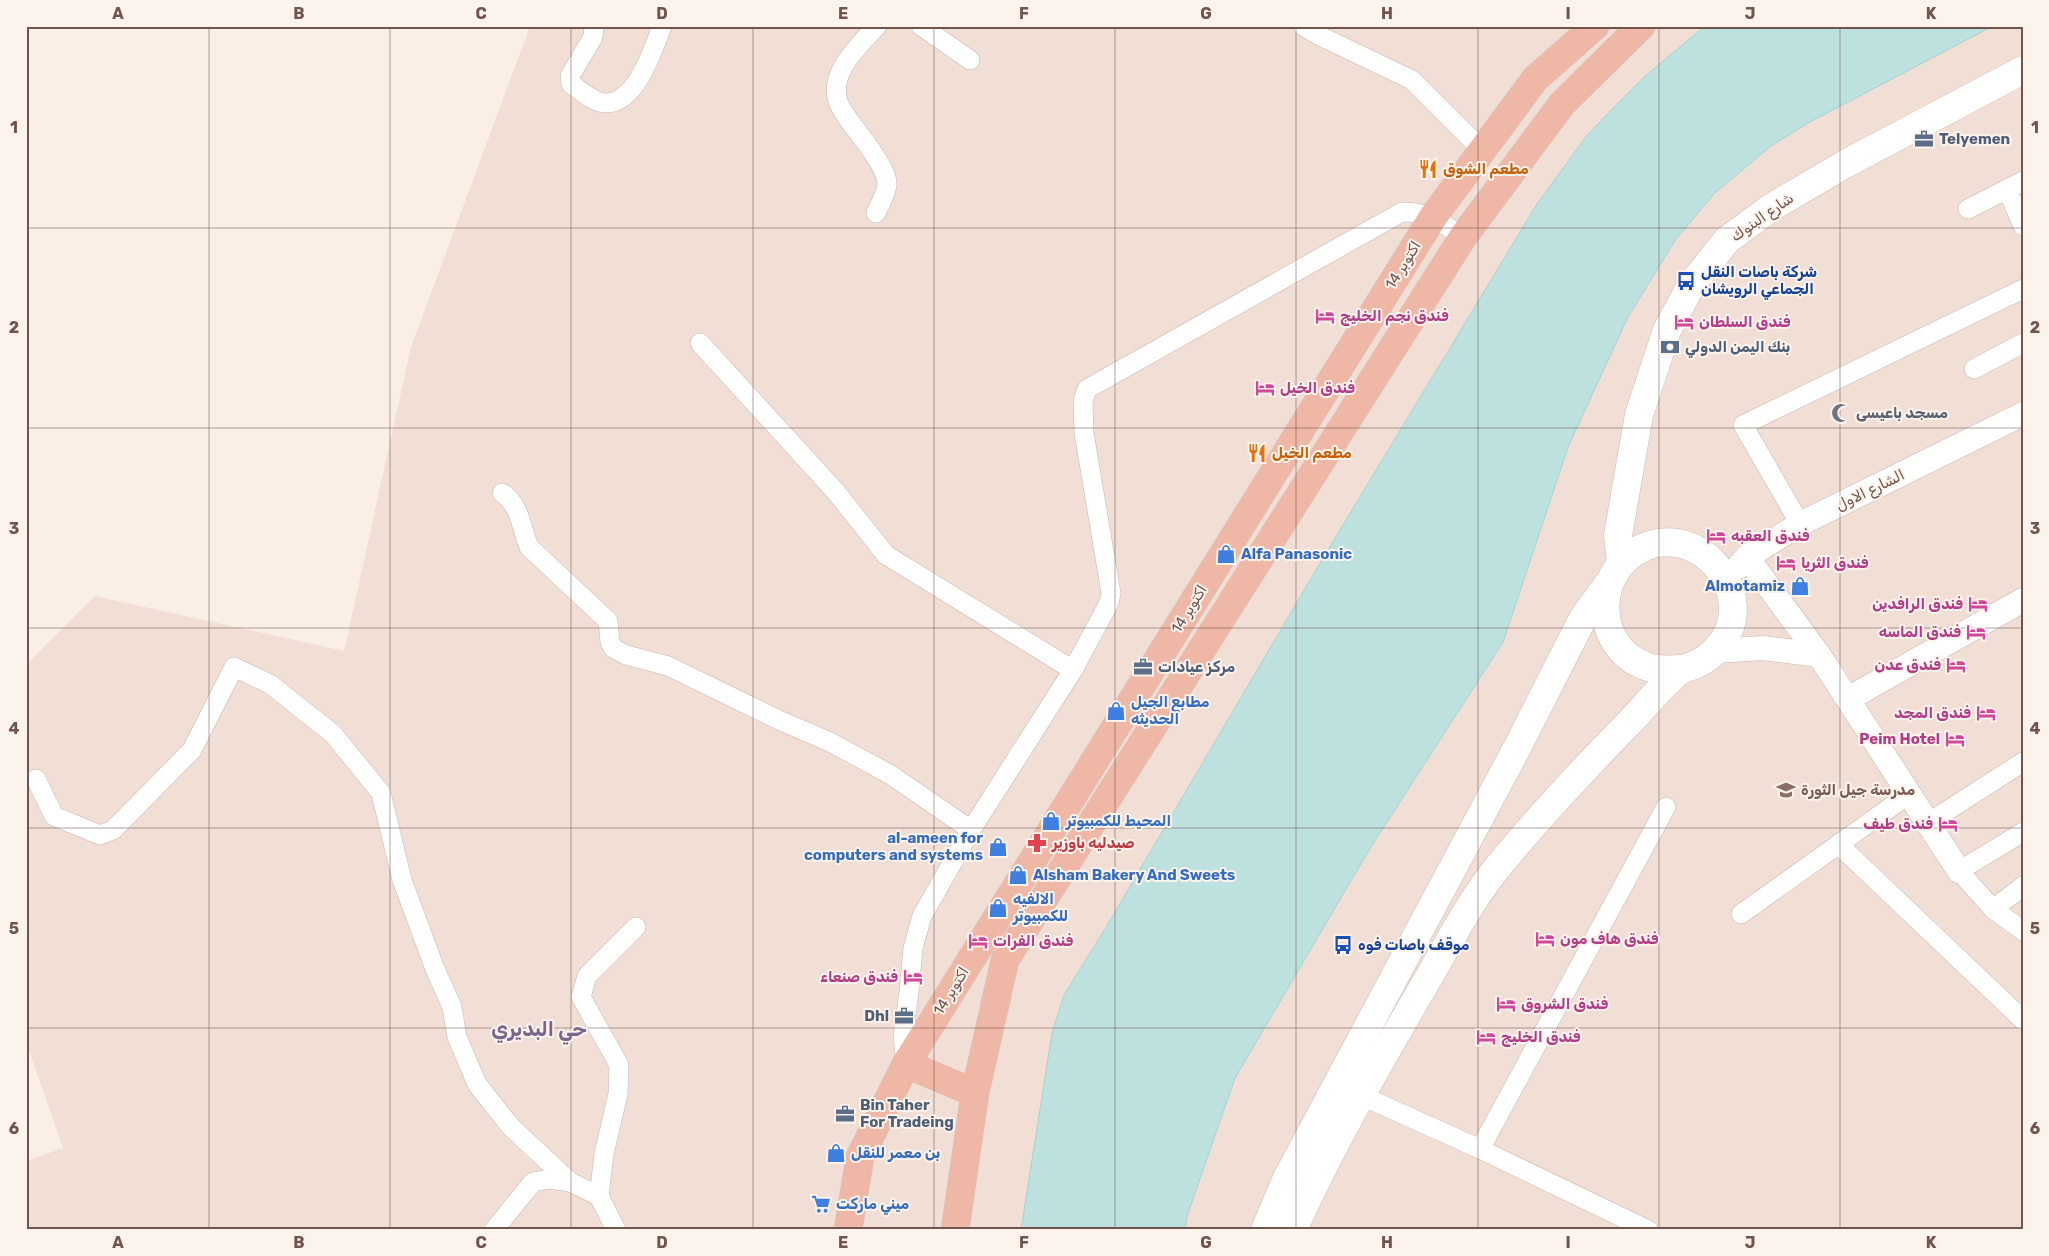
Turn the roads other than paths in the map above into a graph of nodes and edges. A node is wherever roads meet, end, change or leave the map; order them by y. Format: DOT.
graph roads {
  1 [pos="594,26"];
  2 [pos="662,26"];
  3 [pos="877,26"];
  4 [pos="921,26"];
  5 [pos="1303,26"];
  6 [pos="1595,26"];
  7 [pos="1642,26"];
  8 [pos="970,60"];
  9 [pos="2023,70"];
  10 [pos="1482,150"];
  11 [pos="2015,185"];
  12 [pos="1968,209"];
  13 [pos="876,213"];
  14 [pos="1433,217"];
  15 [pos="2023,226"];
  16 [pos="1463,237"];
  17 [pos="2023,289"];
  18 [pos="700,343"];
  19 [pos="2023,343"];
  20 [pos="1974,369"];
  21 [pos="2023,414"];
  22 [pos="502,492"];
  23 [pos="1800,524"];
  24 [pos="1747,557"];
  25 [pos="1615,573"];
  26 [pos="1726,580"];
  27 [pos="2023,600"];
  28 [pos="1715,651"];
  29 [pos="1819,655"];
  30 [pos="1680,669"];
  31 [pos="1073,670"];
  32 [pos="1848,699"];
  33 [pos="2023,762"];
  34 [pos="36,779"];
  35 [pos="1909,794"];
  36 [pos="1666,807"];
  37 [pos="1928,823"];
  38 [pos="971,830"];
  39 [pos="2023,832"];
  40 [pos="1838,844"];
  41 [pos="1959,871"];
  42 [pos="2023,886"];
  43 [pos="1993,909"];
  44 [pos="1741,914"];
  45 [pos="636,927"];
  46 [pos="2023,931"];
  47 [pos="2023,1020"];
  48 [pos="906,1064"];
  49 [pos="975,1093"];
  50 [pos="1360,1095"];
  51 [pos="1480,1148"];
  52 [pos="570,1182"];
  53 [pos="599,1196"];
  54 [pos="494,1230"];
  55 [pos="616,1230"];
  56 [pos="848,1230"];
  57 [pos="955,1230"];
  58 [pos="1265,1230"];
  59 [pos="1293,1230"];
  60 [pos="1648,1230"];
  1 -- 2 [label="street"];
  3 -- 13 [label="street"];
  4 -- 8 [label="street"];
  5 -- 10 [label="street"];
  6 -- 10 [label="highway, 14 اكتوبر"];
  7 -- 16 [label="highway"];
  9 -- 25 [label="main road, شارع البنوك"];
  10 -- 14 [label="highway, 14 اكتوبر"];
  11 -- 12 [label="street"];
  11 -- 15 [label="street"];
  14 -- 16 [label="street"];
  14 -- 31 [label="street"];
  14 -- 48 [label="highway, 14 اكتوبر"];
  16 -- 49 [label="highway"];
  17 -- 23 [label="street"];
  18 -- 31 [label="street"];
  19 -- 20 [label="street"];
  21 -- 23 [label="street, الشارع الاول"];
  22 -- 38 [label="street"];
  23 -- 24 [label="street, الشارع الاول"];
  24 -- 26 [label="street, الشارع الاول"];
  24 -- 29 [label="street"];
  25 -- 26 [label="main road"];
  25 -- 30 [label="main road"];
  25 -- 58 [label="main road"];
  26 -- 28 [label="main road"];
  27 -- 32 [label="street"];
  28 -- 29 [label="street"];
  28 -- 30 [label="main road"];
  29 -- 32 [label="street"];
  30 -- 50 [label="main road"];
  31 -- 38 [label="street"];
  32 -- 35 [label="street"];
  33 -- 37 [label="street"];
  34 -- 52 [label="street"];
  35 -- 37 [label="street"];
  35 -- 40 [label="street"];
  36 -- 51 [label="street"];
  37 -- 41 [label="street"];
  38 -- 48 [label="street"];
  39 -- 41 [label="street"];
  40 -- 44 [label="street"];
  40 -- 47 [label="street"];
  41 -- 43 [label="street"];
  42 -- 43 [label="street"];
  43 -- 46 [label="street"];
  45 -- 53 [label="street"];
  48 -- 49 [label="highway"];
  48 -- 56 [label="highway, 14 اكتوبر"];
  49 -- 57 [label="highway"];
  50 -- 51 [label="street"];
  50 -- 59 [label="main road"];
  51 -- 60 [label="street"];
  52 -- 53 [label="street"];
  52 -- 54 [label="street"];
  53 -- 55 [label="street"];
}
